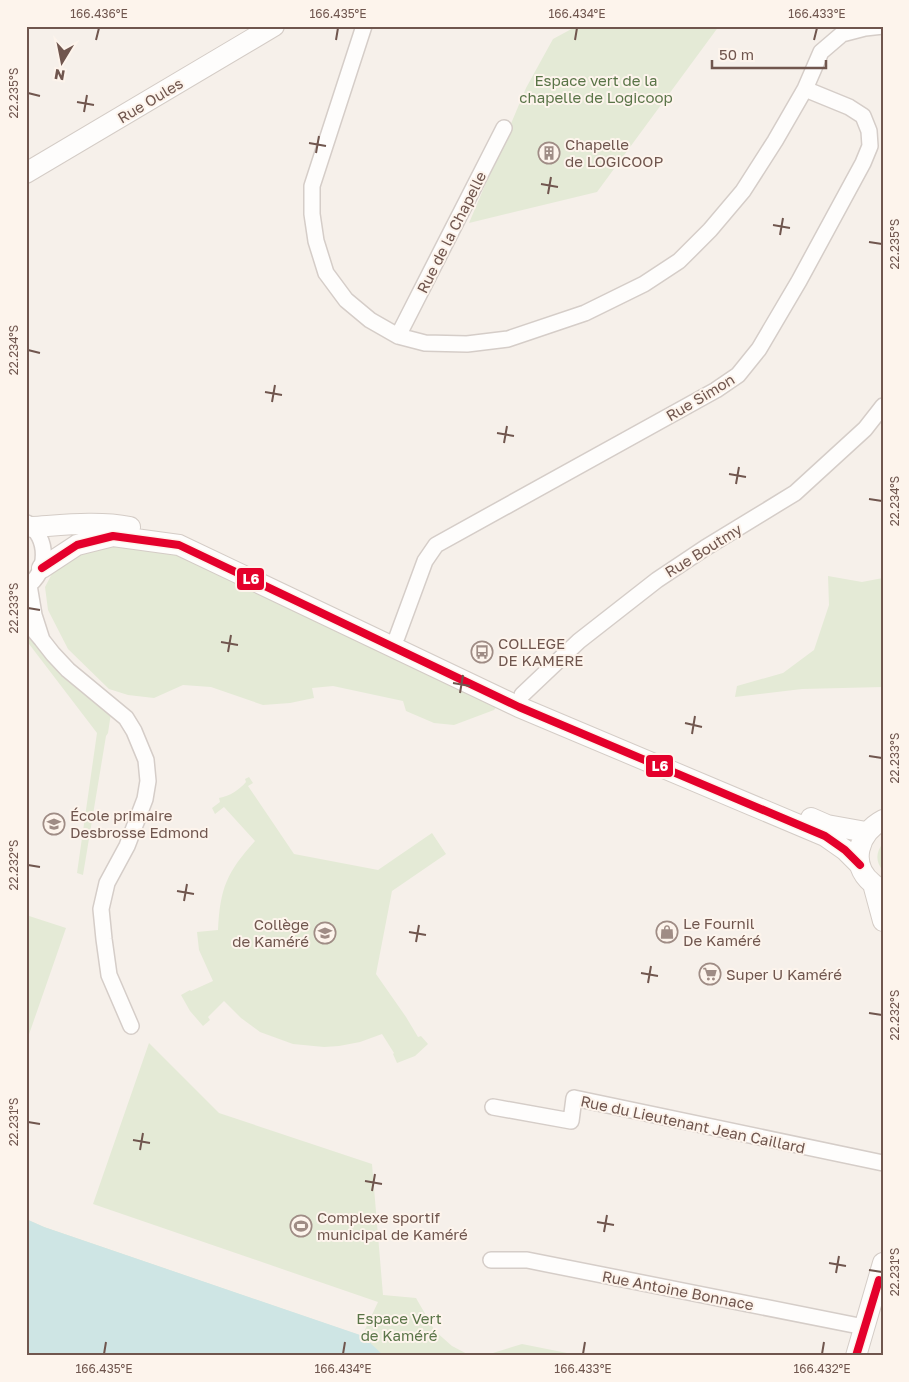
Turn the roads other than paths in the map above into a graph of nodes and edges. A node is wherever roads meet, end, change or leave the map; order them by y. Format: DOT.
graph roads {
  1 [pos="274,26"];
  2 [pos="364,26"];
  3 [pos="883,26"];
  4 [pos="805,89"];
  5 [pos="504,128"];
  6 [pos="26,173"];
  7 [pos="398,336"];
  8 [pos="883,406"];
  9 [pos="29,525"];
  10 [pos="42,568"];
  11 [pos="28,586"];
  12 [pos="26,621"];
  13 [pos="397,637"];
  14 [pos="42,640"];
  15 [pos="522,695"];
  16 [pos="883,820"];
  17 [pos="866,832"];
  18 [pos="860,865"];
  19 [pos="878,887"];
  20 [pos="883,921"];
  21 [pos="131,1026"];
  22 [pos="493,1107"];
  23 [pos="883,1163"];
  24 [pos="491,1260"];
  25 [pos="883,1263"];
  26 [pos="864,1327"];
  27 [pos="856,1356"];
  1 -- 6 [label="main road, Rue Oules"];
  2 -- 7 [label="street"];
  3 -- 4 [label="street"];
  4 -- 7 [label="street"];
  4 -- 13 [label="street, Rue Simon"];
  5 -- 7 [label="street, Rue de la Chapelle"];
  8 -- 15 [label="street, Rue Boutmy"];
  9 -- 10 [label="street"];
  9 -- 13 [label="main road"];
  10 -- 11 [label="street"];
  10 -- 18 [label="main road"];
  11 -- 14 [label="street"];
  12 -- 14 [label="street"];
  13 -- 15 [label="main road"];
  14 -- 21 [label="street"];
  15 -- 17 [label="main road"];
  16 -- 17 [label="main road"];
  17 -- 18 [label="main road"];
  18 -- 19 [label="main road"];
  19 -- 20 [label="main road"];
  22 -- 23 [label="street, Rue du Lieutenant Jean Caillard"];
  24 -- 26 [label="street, Rue Antoine Bonnace"];
  25 -- 26 [label="main road"];
  26 -- 27 [label="main road"];
}
